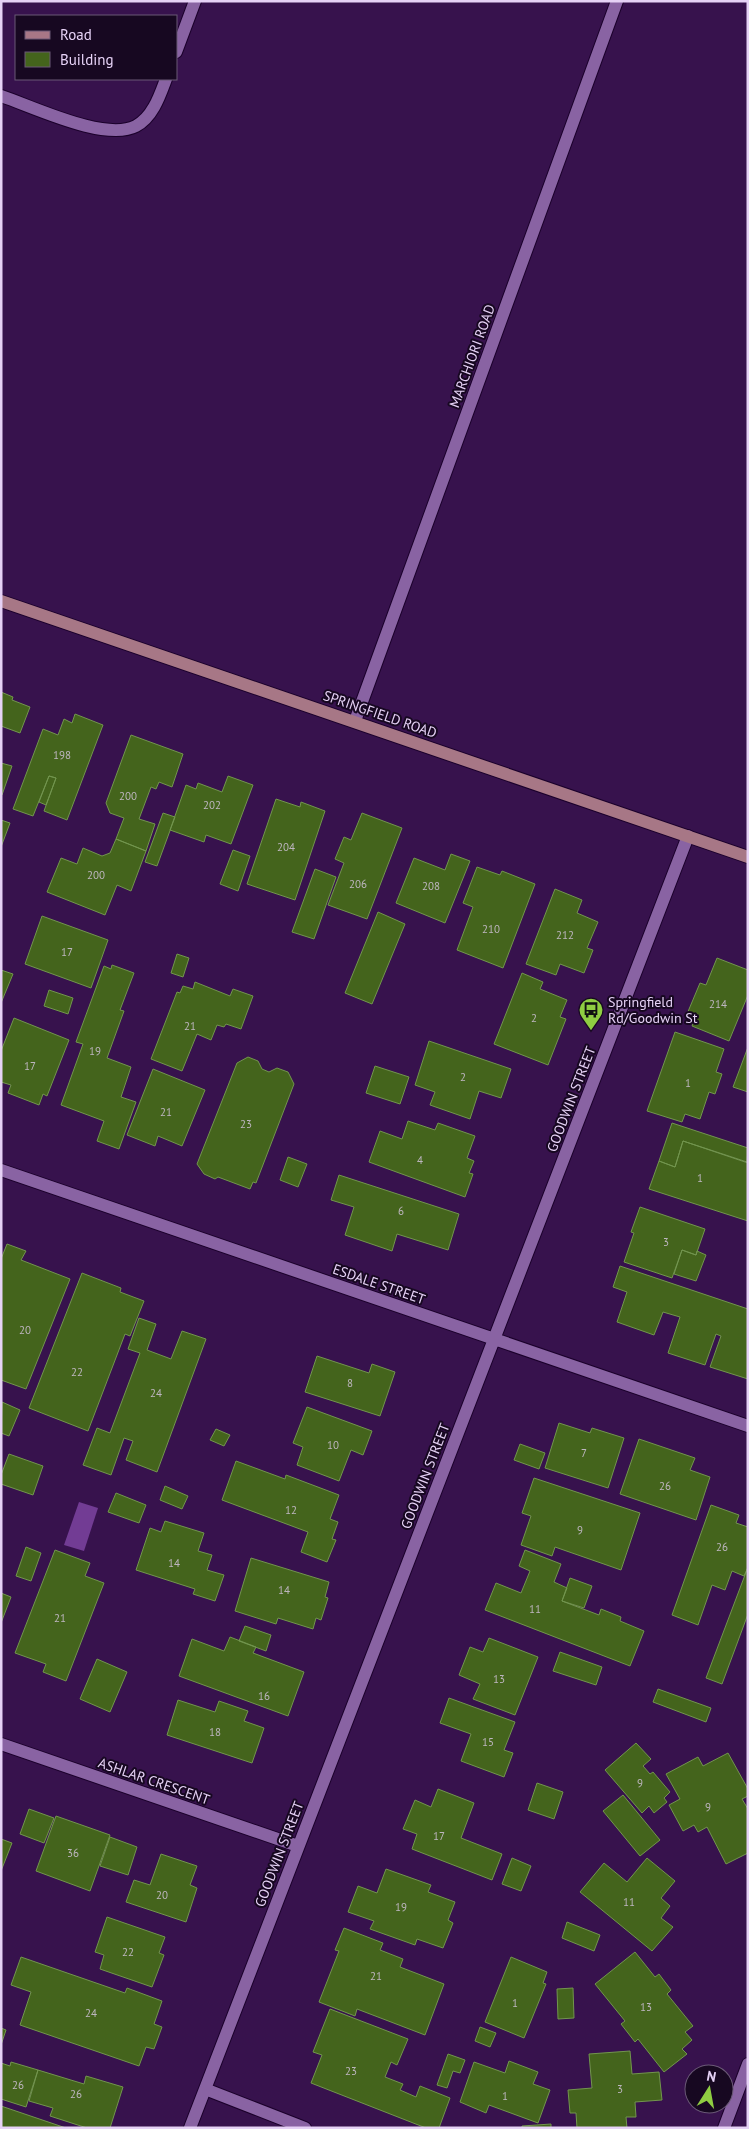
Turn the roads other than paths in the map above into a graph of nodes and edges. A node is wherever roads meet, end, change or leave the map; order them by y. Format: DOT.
graph roads {
  1 [pos="195,1"];
  2 [pos="617,1"];
  3 [pos="178,47"];
  4 [pos="166,80"];
  5 [pos="1,96"];
  6 [pos="1,601"];
  7 [pos="355,721"];
  8 [pos="688,836"];
  9 [pos="748,856"];
  10 [pos="1,1170"];
  11 [pos="494,1339"];
  12 [pos="748,1426"];
  13 [pos="1,1744"];
  14 [pos="298,1846"];
  15 [pos="748,2064"];
  16 [pos="206,2089"];
  17 [pos="190,2128"];
  18 [pos="305,2128"];
  19 [pos="724,2128"];
  1 -- 3 [label="street"];
  2 -- 7 [label="street, MARCHIORI ROAD"];
  4 -- 5 [label="street"];
  6 -- 7 [label="main road, SPRINGFIELD ROAD"];
  7 -- 8 [label="main road, SPRINGFIELD ROAD"];
  8 -- 9 [label="main road, SPRINGFIELD ROAD"];
  8 -- 11 [label="street, GOODWIN STREET"];
  10 -- 11 [label="street, ESDALE STREET"];
  11 -- 12 [label="street, ESDALE STREET"];
  11 -- 14 [label="street, GOODWIN STREET"];
  13 -- 14 [label="street, ASHLAR CRESCENT"];
  14 -- 16 [label="street, GOODWIN STREET"];
  15 -- 19 [label="street"];
  16 -- 17 [label="street, GOODWIN STREET"];
  16 -- 18 [label="street"];
}
